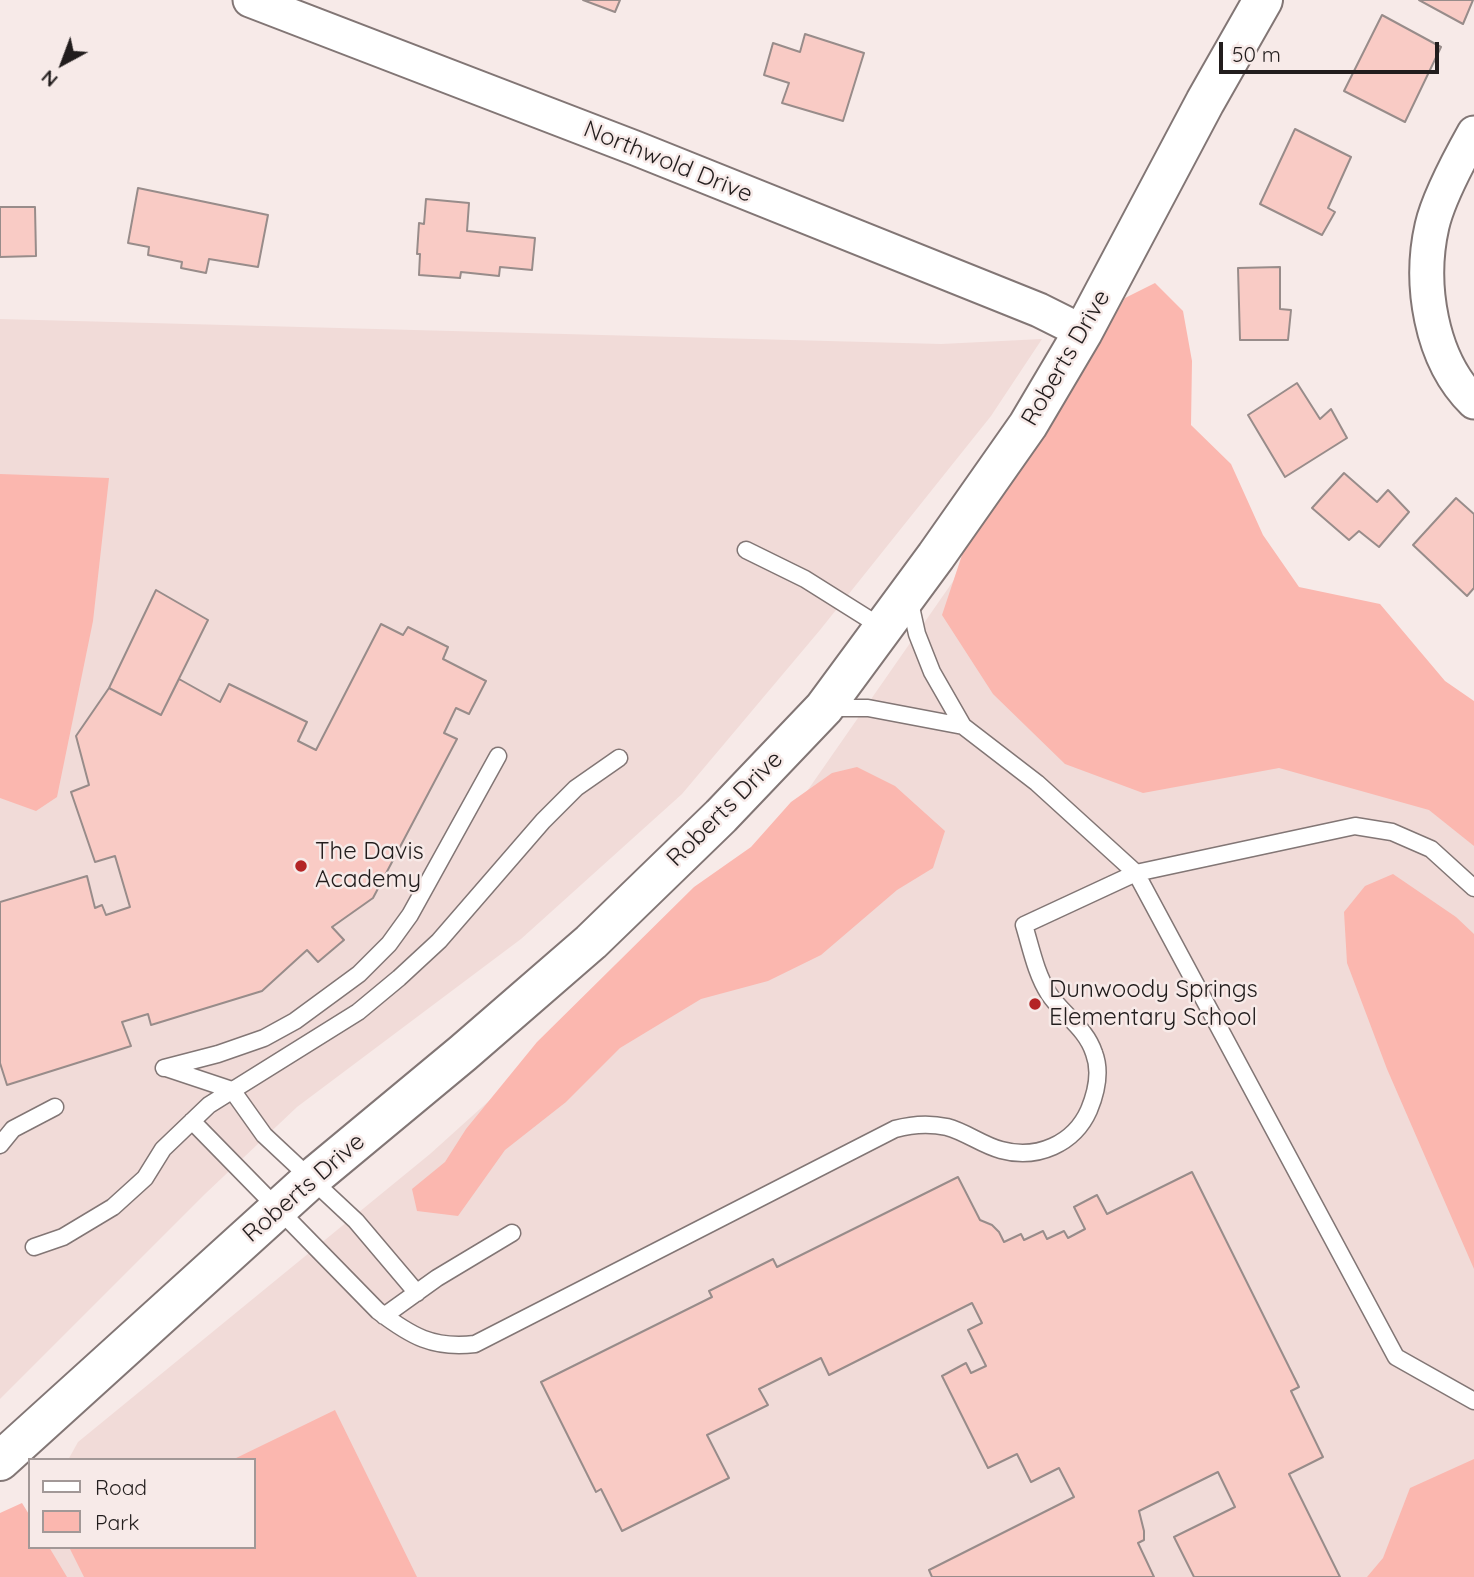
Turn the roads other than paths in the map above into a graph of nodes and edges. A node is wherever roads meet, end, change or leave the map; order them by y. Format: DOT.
graph roads {
  1 [pos="250,0"];
  2 [pos="1264,0"];
  3 [pos="1474,133"];
  4 [pos="1083,332"];
  5 [pos="1474,402"];
  6 [pos="746,550"];
  7 [pos="908,594"];
  8 [pos="883,628"];
  9 [pos="824,708"];
  10 [pos="963,726"];
  11 [pos="498,756"];
  12 [pos="619,758"];
  13 [pos="1136,873"];
  14 [pos="1474,888"];
  15 [pos="232,1090"];
  16 [pos="55,1107"];
  17 [pos="192,1121"];
  18 [pos="0,1145"];
  19 [pos="310,1180"];
  20 [pos="279,1208"];
  21 [pos="512,1233"];
  22 [pos="34,1247"];
  23 [pos="417,1293"];
  24 [pos="384,1316"];
  25 [pos="1474,1401"];
  26 [pos="0,1461"];
  1 -- 4 [label="street, Northwold Drive"];
  2 -- 4 [label="street, Roberts Drive"];
  3 -- 5 [label="street"];
  4 -- 7 [label="street, Roberts Drive"];
  6 -- 8 [label="lane"];
  7 -- 8 [label="street, Roberts Drive"];
  7 -- 10 [label="lane"];
  8 -- 9 [label="street, Roberts Drive"];
  9 -- 10 [label="lane"];
  9 -- 19 [label="street, Roberts Drive"];
  10 -- 13 [label="lane"];
  11 -- 15 [label="lane"];
  12 -- 15 [label="lane"];
  13 -- 14 [label="lane"];
  13 -- 24 [label="lane"];
  13 -- 25 [label="lane"];
  15 -- 17 [label="lane"];
  15 -- 19 [label="lane"];
  16 -- 18 [label="lane"];
  17 -- 20 [label="lane"];
  17 -- 22 [label="lane"];
  19 -- 20 [label="street, Roberts Drive"];
  19 -- 23 [label="lane"];
  20 -- 24 [label="lane"];
  20 -- 26 [label="street, Roberts Drive"];
  21 -- 23 [label="lane"];
  23 -- 24 [label="lane"];
}
